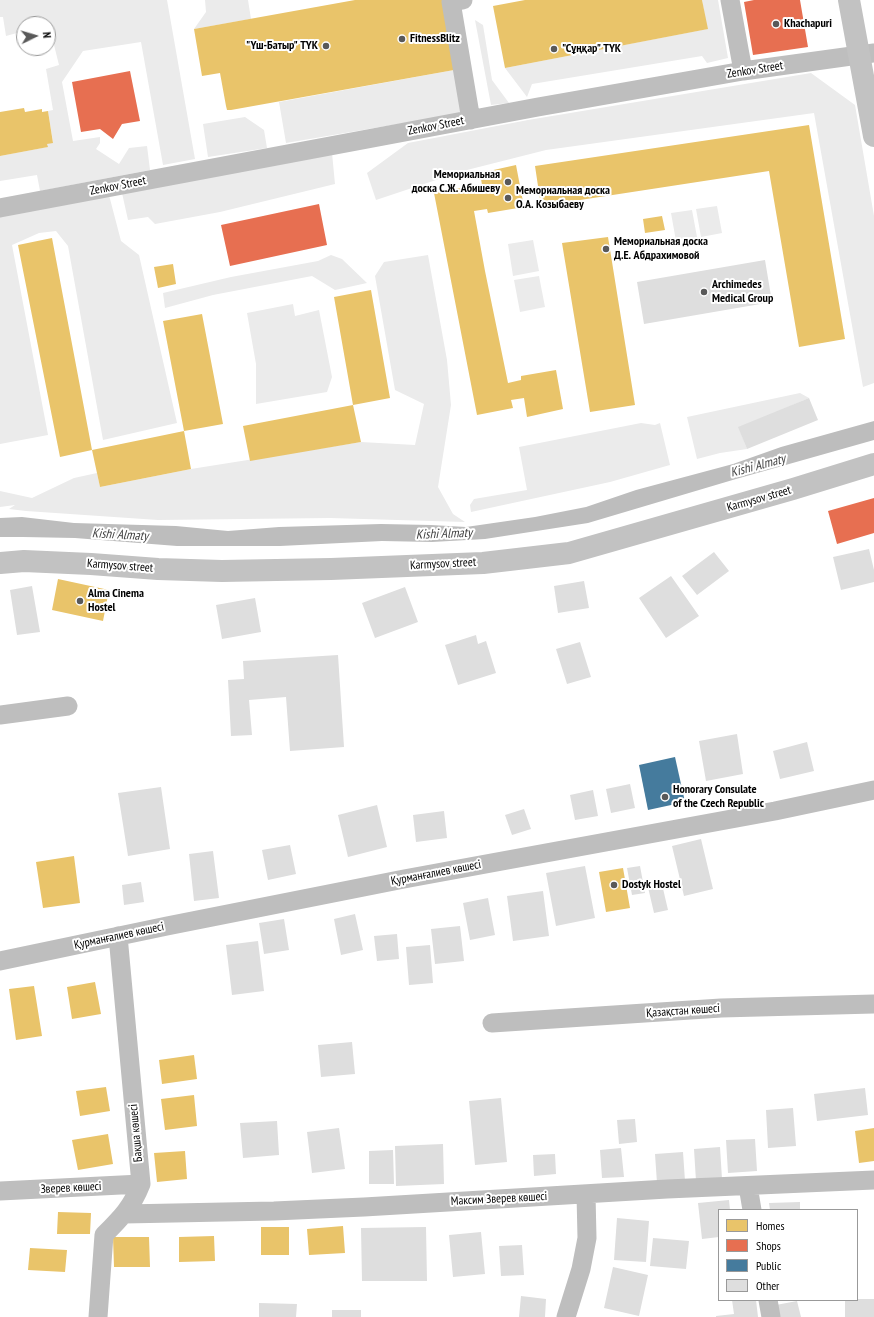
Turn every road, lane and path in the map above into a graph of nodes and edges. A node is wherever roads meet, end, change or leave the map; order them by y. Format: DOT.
graph roads {
  1 [pos="463,0"];
  2 [pos="730,0"];
  3 [pos="849,0"];
  4 [pos="866,54"];
  5 [pos="743,71"];
  6 [pos="471,120"];
  7 [pos="874,136"];
  8 [pos="0,208"];
  9 [pos="874,464"];
  10 [pos="0,563"];
  11 [pos="68,706"];
  12 [pos="0,716"];
  13 [pos="874,790"];
  14 [pos="118,936"];
  15 [pos="0,961"];
  16 [pos="874,1004"];
  17 [pos="492,1023"];
  18 [pos="874,1180"];
  19 [pos="141,1184"];
  20 [pos="748,1186"];
  21 [pos="0,1191"];
  22 [pos="586,1194"];
  23 [pos="752,1209"];
  24 [pos="124,1214"];
  25 [pos="768,1301"];
  26 [pos="98,1317"];
  27 [pos="566,1317"];
  28 [pos="771,1317"];
  1 -- 6 [label="street"];
  2 -- 5 [label="street"];
  3 -- 4 [label="street"];
  4 -- 5 [label="street, Zenkov Street"];
  4 -- 7 [label="street"];
  5 -- 6 [label="street, Zenkov Street"];
  6 -- 8 [label="street, Zenkov Street"];
  9 -- 10 [label="street, Karmysov street"];
  11 -- 12 [label="street"];
  13 -- 14 [label="street, Қурманғалиев көшесі"];
  14 -- 15 [label="street, Қурманғалиев көшесі"];
  14 -- 19 [label="street, Бақша көшесі"];
  16 -- 17 [label="street, Қазақстан көшесі"];
  18 -- 20 [label="street, Максим Зверев көшесі"];
  19 -- 21 [label="street, Зверев көшесі"];
  19 -- 24 [label="street, Бақша көшесі"];
  20 -- 22 [label="street, Максим Зверев көшесі"];
  20 -- 23 [label="street"];
  22 -- 24 [label="street, Максим Зверев көшесі"];
  22 -- 27 [label="street"];
  24 -- 26 [label="street, Бақша көшесі"];
  25 -- 28 [label="street"];
}
